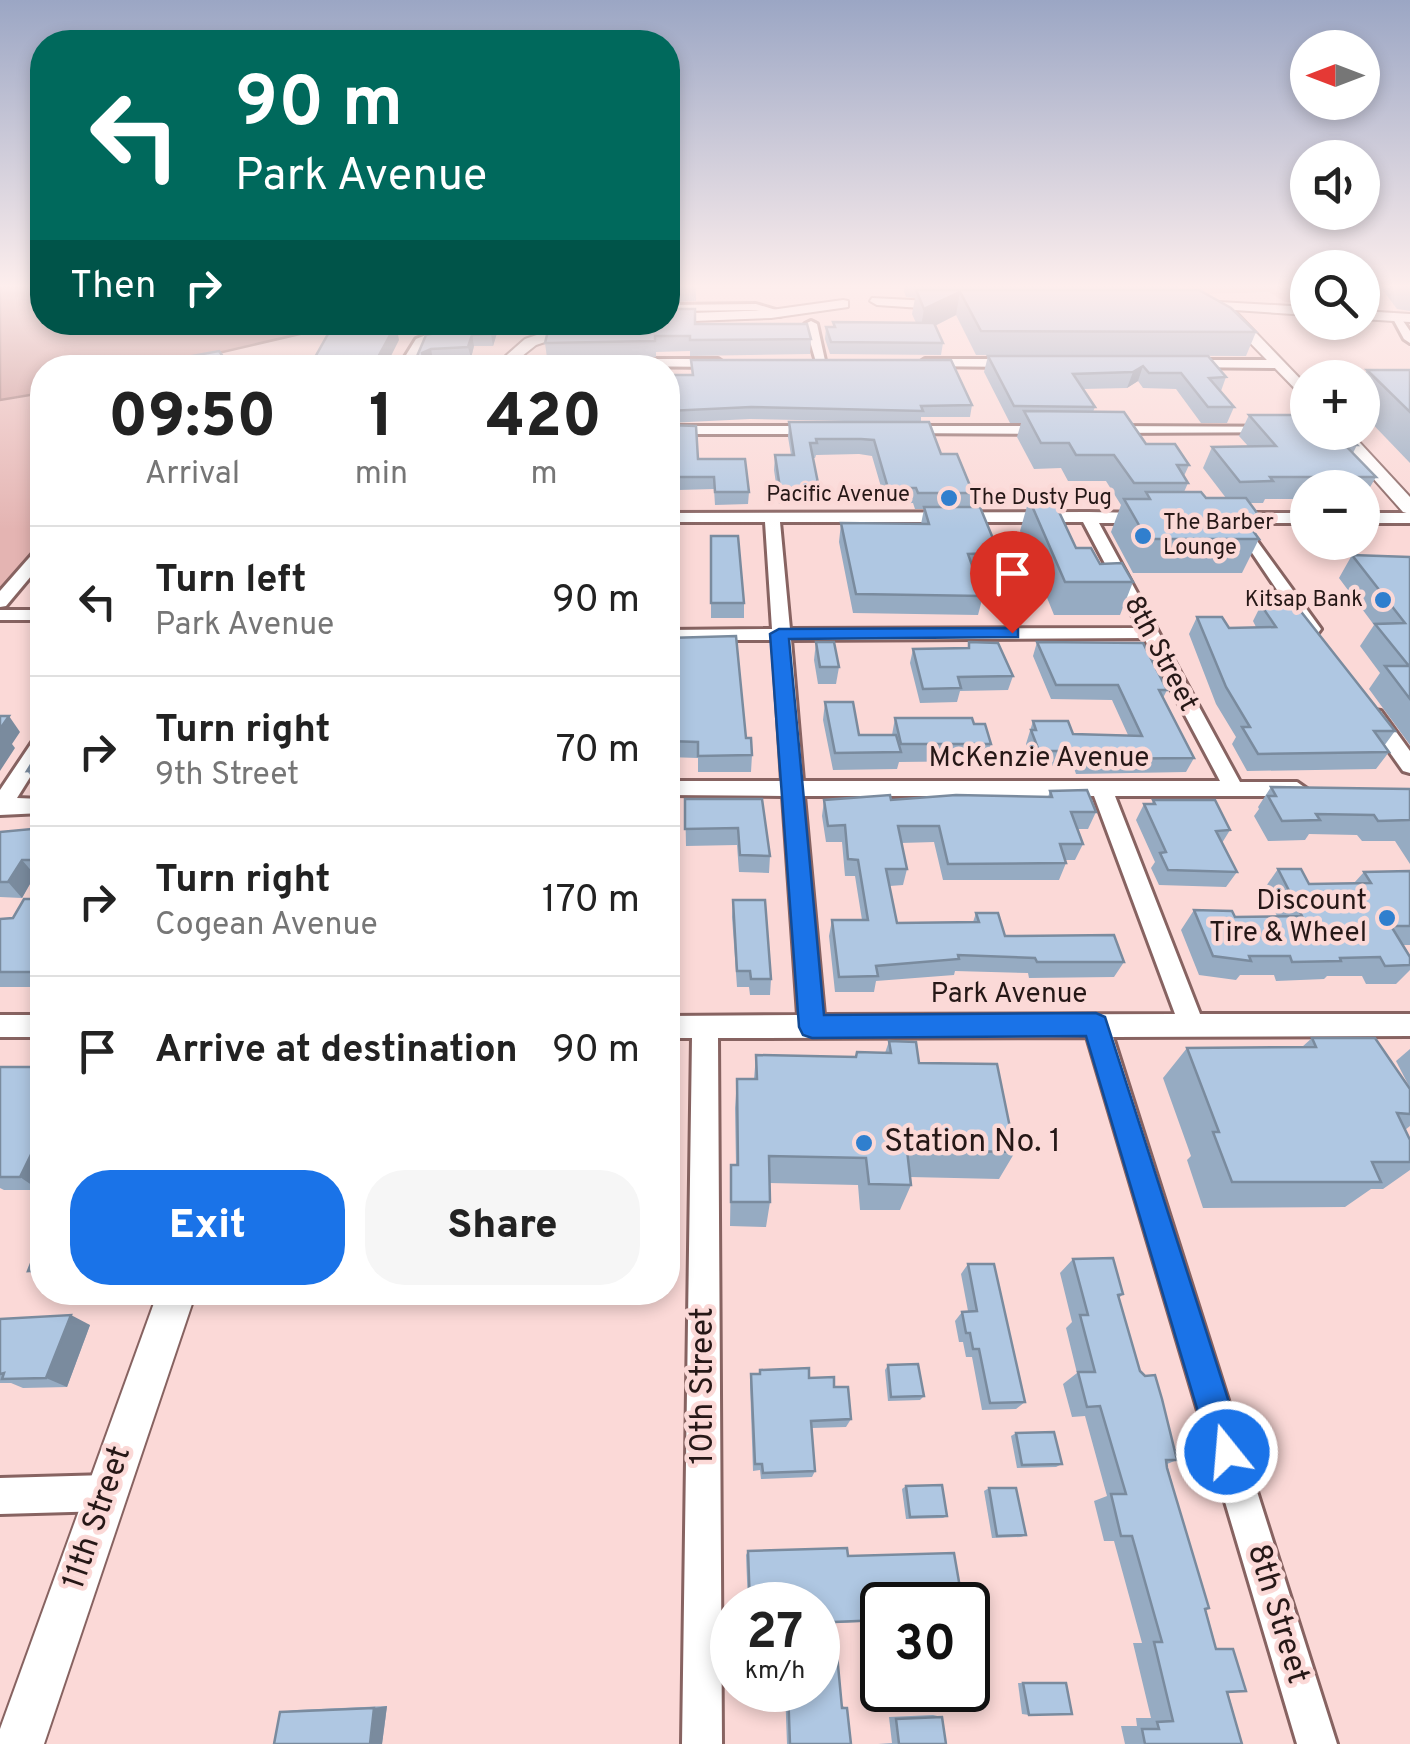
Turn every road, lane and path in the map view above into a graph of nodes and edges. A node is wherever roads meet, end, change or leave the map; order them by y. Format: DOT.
graph roads {
  1 [pos="680,430"];
  2 [pos="841,430"];
  3 [pos="880,430"];
  4 [pos="1059,430"];
  5 [pos="1093,430"];
  6 [pos="1290,430"];
  7 [pos="1357,450"];
  8 [pos="1410,508"];
  9 [pos="680,517"];
  10 [pos="772,517"];
  11 [pos="1088,518"];
  12 [pos="1160,518"];
  13 [pos="1290,518"];
  14 [pos="1380,518"];
  15 [pos="1410,518"];
  16 [pos="30,567"];
  17 [pos="0,602"];
  18 [pos="30,615"];
  19 [pos="0,616"];
  20 [pos="1148,632"];
  21 [pos="779,634"];
  22 [pos="680,635"];
  23 [pos="1327,650"];
  24 [pos="1358,693"];
  25 [pos="30,761"];
  26 [pos="1410,766"];
  27 [pos="680,788"];
  28 [pos="790,788"];
  29 [pos="1102,789"];
  30 [pos="1234,789"];
  31 [pos="1320,789"];
  32 [pos="0,806"];
  33 [pos="30,806"];
  34 [pos="1410,1024"];
  35 [pos="1096,1025"];
  36 [pos="0,1026"];
  37 [pos="30,1026"];
  38 [pos="1192,1026"];
  39 [pos="680,1027"];
  40 [pos="812,1027"];
  41 [pos="705,1028"];
  42 [pos="172,1305"];
  43 [pos="107,1494"];
  44 [pos="0,1496"];
  45 [pos="19,1744"];
  46 [pos="702,1744"];
  47 [pos="1316,1744"];
  1 -- 2 [label="street"];
  3 -- 4 [label="street"];
  5 -- 6 [label="street"];
  7 -- 8 [label="main road"];
  9 -- 10 [label="street, Pacific Avenue"];
  10 -- 11 [label="street, Pacific Avenue"];
  10 -- 21 [label="street"];
  11 -- 12 [label="street, Pacific Avenue"];
  11 -- 20 [label="street, 8th Street"];
  13 -- 23 [label="street"];
  14 -- 15 [label="street"];
  16 -- 17 [label="street"];
  18 -- 19 [label="street"];
  20 -- 21 [label="street"];
  20 -- 30 [label="street, 8th Street"];
  21 -- 22 [label="street"];
  21 -- 28 [label="street"];
  24 -- 26 [label="street"];
  25 -- 32 [label="street"];
  27 -- 28 [label="street, McKenzie Avenue"];
  28 -- 29 [label="street, McKenzie Avenue"];
  28 -- 40 [label="street"];
  29 -- 30 [label="street, McKenzie Avenue"];
  29 -- 38 [label="street"];
  30 -- 31 [label="street, McKenzie Avenue"];
  32 -- 33 [label="street"];
  34 -- 38 [label="street, Park Avenue"];
  35 -- 38 [label="street, Park Avenue"];
  35 -- 40 [label="street, Park Avenue"];
  35 -- 47 [label="street, 8th Street"];
  36 -- 37 [label="street"];
  39 -- 41 [label="street, Park Avenue"];
  40 -- 41 [label="street, Park Avenue"];
  41 -- 46 [label="street, 10th Street"];
  42 -- 43 [label="main road, 11th Street"];
  43 -- 44 [label="street"];
  43 -- 45 [label="main road, 11th Street"];
}
